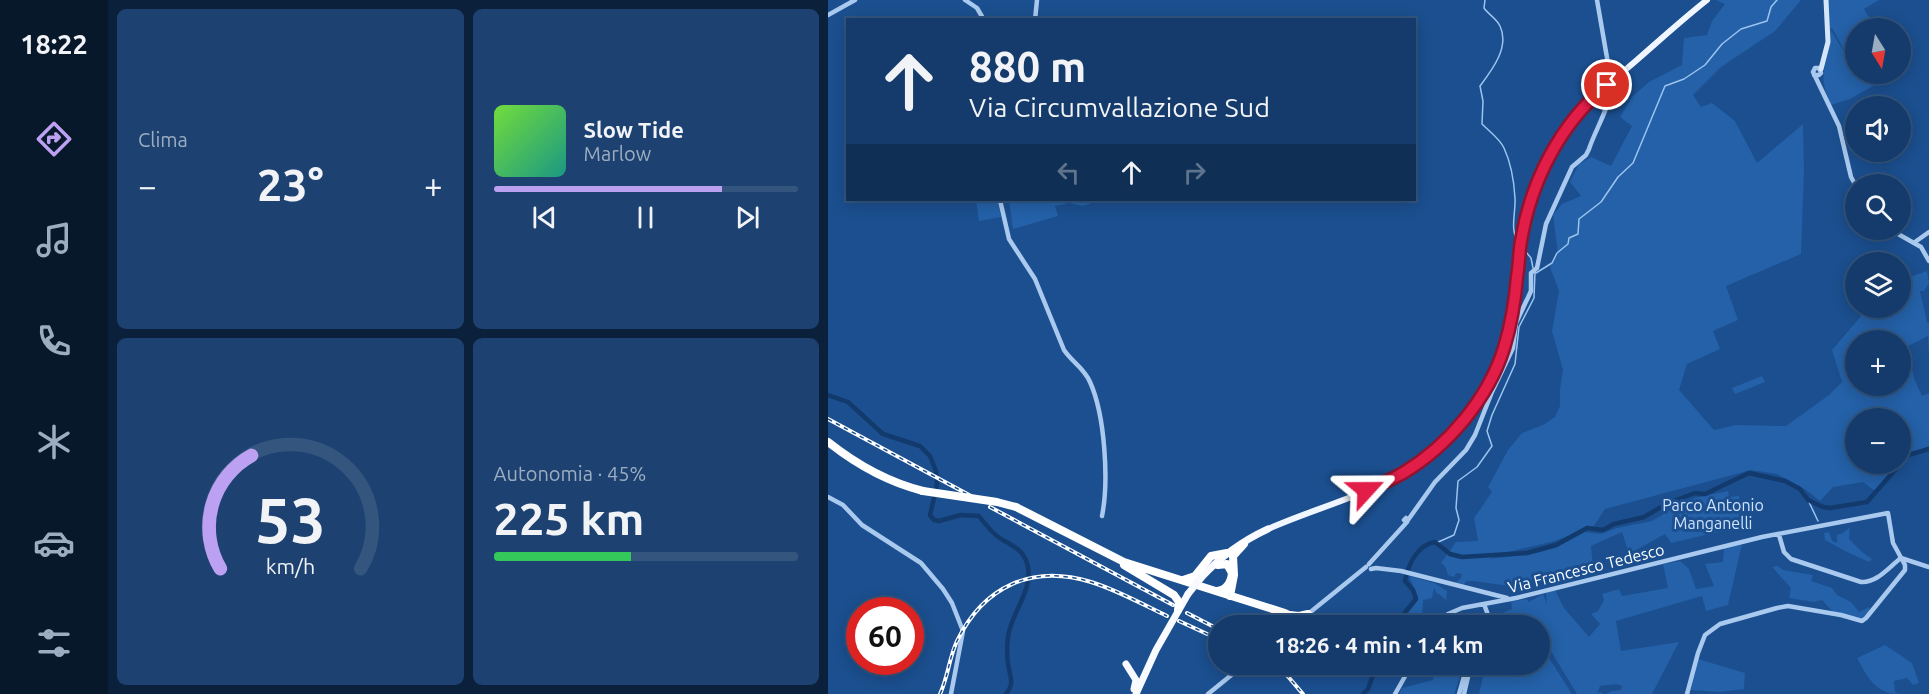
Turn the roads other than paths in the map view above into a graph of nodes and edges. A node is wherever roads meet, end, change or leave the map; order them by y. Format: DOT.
graph roads {
  1 [pos="855,0"];
  2 [pos="1037,0"];
  3 [pos="1597,0"];
  4 [pos="1707,0"];
  5 [pos="1826,0"];
  6 [pos="968,1"];
  7 [pos="1699,4"];
  8 [pos="828,15"];
  9 [pos="983,18"];
  10 [pos="1035,18"];
  11 [pos="1818,71"];
  12 [pos="1850,174"];
  13 [pos="1000,201"];
  14 [pos="1929,232"];
  15 [pos="1911,240"];
  16 [pos="1915,242"];
  17 [pos="1929,261"];
  18 [pos="828,444"];
  19 [pos="828,497"];
  20 [pos="1015,509"];
  21 [pos="1102,516"];
  22 [pos="1268,529"];
  23 [pos="1779,535"];
  24 [pos="1243,543"];
  25 [pos="1227,553"];
  26 [pos="1901,558"];
  27 [pos="1215,561"];
  28 [pos="1124,565"];
  29 [pos="1371,566"];
  30 [pos="1929,567"];
  31 [pos="1164,578"];
  32 [pos="1199,582"];
  33 [pos="1215,591"];
  34 [pos="1231,592"];
  35 [pos="1189,594"];
  36 [pos="1510,599"];
  37 [pos="1484,604"];
  38 [pos="1178,610"];
  39 [pos="1276,615"];
  40 [pos="1276,615"];
  41 [pos="1306,615"];
  42 [pos="1448,615"];
  43 [pos="1488,615"];
  44 [pos="1151,658"];
  45 [pos="1231,675"];
  46 [pos="1406,675"];
  47 [pos="1465,675"];
  48 [pos="951,694"];
  49 [pos="1136,694"];
  50 [pos="1208,694"];
  51 [pos="1395,694"];
  52 [pos="1462,694"];
  53 [pos="1688,694"];
  1 -- 8 [label="street"];
  2 -- 10 [label="street"];
  3 -- 29 [label="street, bridge"];
  4 -- 7 [label="main road"];
  5 -- 11 [label="main road"];
  6 -- 9 [label="street"];
  7 -- 22 [label="main road"];
  11 -- 12 [label="street"];
  13 -- 21 [label="street"];
  14 -- 16 [label="street"];
  15 -- 16 [label="street"];
  16 -- 17 [label="street"];
  18 -- 20 [label="highway, bridge"];
  19 -- 48 [label="street"];
  20 -- 28 [label="highway"];
  20 -- 32 [label="highway"];
  22 -- 24 [label="highway"];
  23 -- 26 [label="street"];
  23 -- 26 [label="street, Via Francesco Tedesco"];
  23 -- 36 [label="street, Via Francesco Tedesco"];
  24 -- 25 [label="highway"];
  24 -- 27 [label="highway"];
  24 -- 34 [label="highway"];
  25 -- 27 [label="highway"];
  26 -- 30 [label="street"];
  26 -- 53 [label="street"];
  27 -- 32 [label="highway"];
  27 -- 33 [label="highway"];
  28 -- 31 [label="highway"];
  28 -- 38 [label="highway"];
  29 -- 36 [label="street"];
  29 -- 41 [label="street"];
  31 -- 32 [label="highway"];
  31 -- 35 [label="highway"];
  32 -- 33 [label="highway"];
  32 -- 34 [label="highway"];
  32 -- 35 [label="highway, bridge"];
  32 -- 40 [label="highway"];
  33 -- 34 [label="highway"];
  34 -- 39 [label="highway"];
  35 -- 38 [label="highway"];
  35 -- 49 [label="highway"];
  36 -- 37 [label="street, Via Francesco Tedesco"];
  37 -- 42 [label="street, Via Francesco Tedesco"];
  37 -- 43 [label="street"];
  38 -- 44 [label="highway"];
  44 -- 49 [label="highway"];
  44 -- 49 [label="highway"];
  45 -- 50 [label="street"];
  46 -- 51 [label="street"];
  47 -- 52 [label="street"];
}
